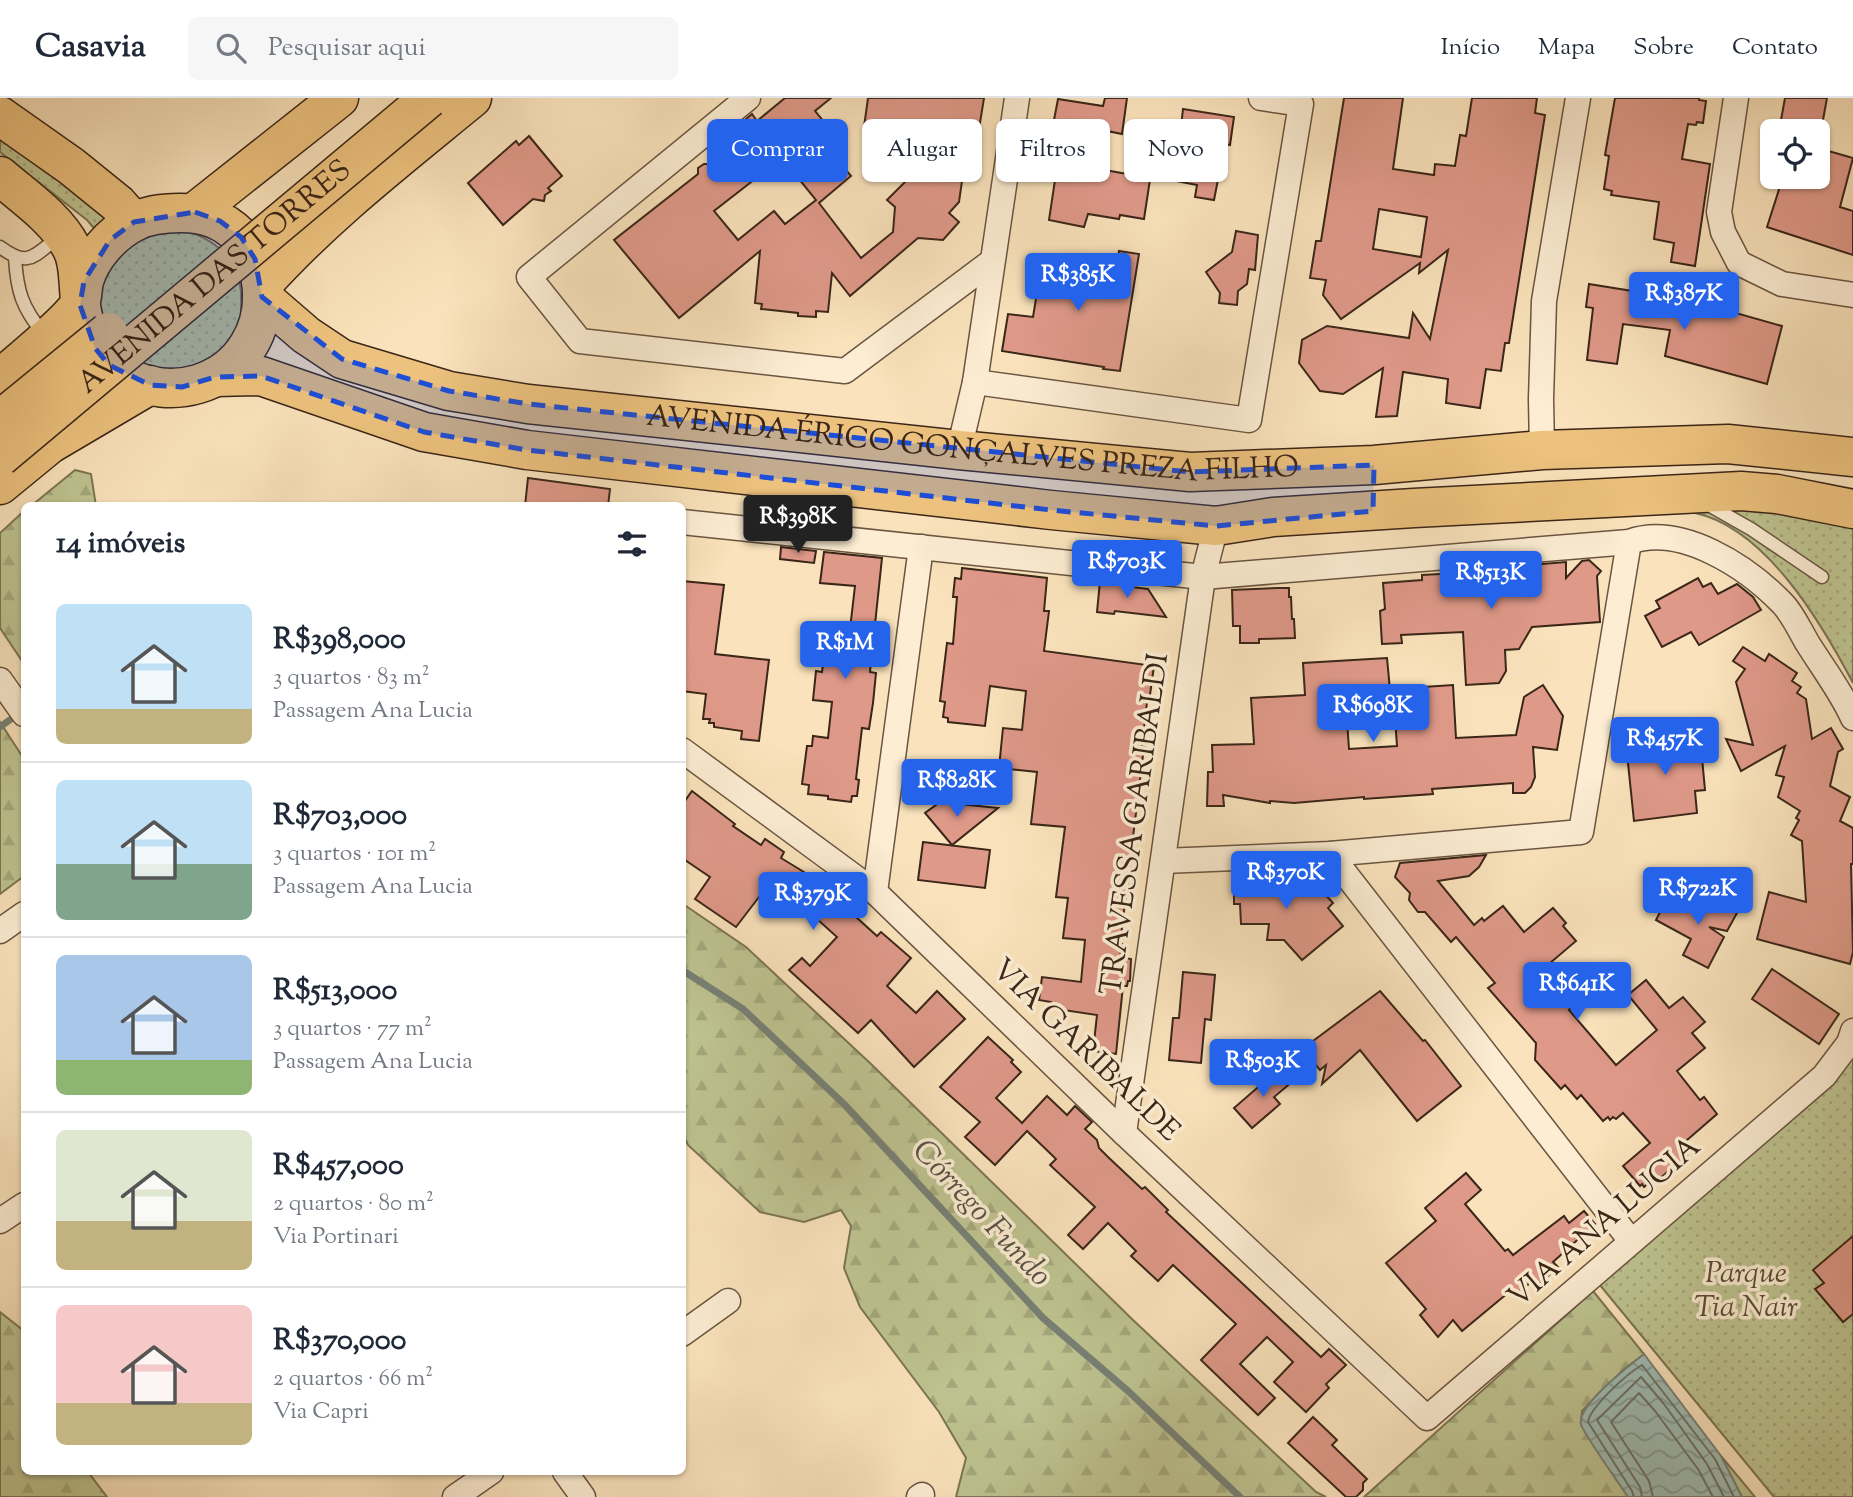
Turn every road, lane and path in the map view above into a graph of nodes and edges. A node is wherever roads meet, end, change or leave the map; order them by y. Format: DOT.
graph roads {
  1 [pos="339,98"];
  2 [pos="395,98"];
  3 [pos="429,98"];
  4 [pos="472,98"];
  5 [pos="748,98"];
  6 [pos="1017,98"];
  7 [pos="1261,98"];
  8 [pos="1578,98"];
  9 [pos="1736,98"];
  10 [pos="0,116"];
  11 [pos="0,176"];
  12 [pos="166,216"];
  13 [pos="63,233"];
  14 [pos="0,247"];
  15 [pos="15,258"];
  16 [pos="992,262"];
  17 [pos="262,291"];
  18 [pos="1853,295"];
  19 [pos="80,305"];
  20 [pos="47,336"];
  21 [pos="215,377"];
  22 [pos="0,379"];
  23 [pos="975,382"];
  24 [pos="161,386"];
  25 [pos="0,420"];
  26 [pos="959,450"];
  27 [pos="1542,450"];
  28 [pos="0,457"];
  29 [pos="1853,457"];
  30 [pos="1374,465"];
  31 [pos="1853,467"];
  32 [pos="0,485"];
  33 [pos="1688,494"];
  34 [pos="1777,494"];
  35 [pos="1853,509"];
  36 [pos="1373,511"];
  37 [pos="686,522"];
  38 [pos="1216,526"];
  39 [pos="1629,542"];
  40 [pos="921,547"];
  41 [pos="1822,577"];
  42 [pos="1203,578"];
  43 [pos="0,680"];
  44 [pos="21,710"];
  45 [pos="1853,719"];
  46 [pos="686,753"];
  47 [pos="1330,854"];
  48 [pos="1163,861"];
  49 [pos="875,892"];
  50 [pos="21,916"];
  51 [pos="0,932"];
  52 [pos="1853,1031"];
  53 [pos="1124,1133"];
  54 [pos="21,1207"];
  55 [pos="0,1222"];
  56 [pos="1631,1241"];
  57 [pos="728,1301"];
  58 [pos="686,1331"];
  59 [pos="1427,1418"];
  60 [pos="487,1475"];
  61 [pos="567,1475"];
  62 [pos="455,1497"];
  63 [pos="583,1497"];
  1 -- 12 [label="main road"];
  2 -- 25 [label="main road, AVENIDA DAS TORRES, bridge"];
  3 -- 28 [label="main road, AVENIDA DAS TORRES, bridge"];
  4 -- 17 [label="main road"];
  5 -- 16 [label="street"];
  6 -- 16 [label="street"];
  7 -- 23 [label="street"];
  8 -- 27 [label="street"];
  9 -- 18 [label="street"];
  10 -- 12 [label="main road"];
  11 -- 13 [label="main road"];
  12 -- 17 [label="main road"];
  12 -- 19 [label="main road"];
  13 -- 15 [label="lane"];
  13 -- 19 [label="main road"];
  14 -- 15 [label="lane"];
  15 -- 20 [label="lane"];
  16 -- 23 [label="street"];
  17 -- 21 [label="main road"];
  17 -- 26 [label="main road, AVENIDA ÉRICO GONÇALVES PREZA FILHO"];
  19 -- 20 [label="main road"];
  19 -- 24 [label="main road"];
  20 -- 22 [label="main road"];
  21 -- 24 [label="main road"];
  21 -- 38 [label="main road, AVENIDA ÉRICO GONÇALVES PREZA FILHO"];
  23 -- 26 [label="street"];
  24 -- 32 [label="main road"];
  26 -- 30 [label="main road, AVENIDA ÉRICO GONÇALVES PREZA FILHO"];
  27 -- 29 [label="main road, AVENIDA ÉRICO GONÇALVES PREZA FILHO"];
  27 -- 30 [label="main road, AVENIDA ÉRICO GONÇALVES PREZA FILHO"];
  30 -- 36 [label="main road"];
  31 -- 34 [label="main road"];
  33 -- 34 [label="main road, AVENIDA ÉRICO GONÇALVES PREZA FILHO"];
  33 -- 36 [label="main road, AVENIDA ÉRICO GONÇALVES PREZA FILHO"];
  33 -- 41 [label="lane"];
  34 -- 35 [label="main road, AVENIDA ÉRICO GONÇALVES PREZA FILHO"];
  36 -- 38 [label="main road, AVENIDA ÉRICO GONÇALVES PREZA FILHO"];
  37 -- 40 [label="street"];
  38 -- 42 [label="street, TRAVESSA GARIBALDI"];
  39 -- 42 [label="street"];
  39 -- 45 [label="street"];
  39 -- 47 [label="street"];
  40 -- 42 [label="street"];
  40 -- 49 [label="street"];
  42 -- 48 [label="street, TRAVESSA GARIBALDI"];
  43 -- 44 [label="street"];
  46 -- 49 [label="street, VIA GARIBALDE"];
  47 -- 48 [label="street"];
  47 -- 56 [label="street"];
  48 -- 53 [label="street, TRAVESSA GARIBALDI"];
  49 -- 53 [label="street, VIA GARIBALDE"];
  50 -- 51 [label="street"];
  52 -- 56 [label="street, VIA ANA LUCIA"];
  53 -- 59 [label="street, VIA GARIBALDE"];
  54 -- 55 [label="street"];
  56 -- 59 [label="street, VIA ANA LUCIA"];
  57 -- 58 [label="street"];
  60 -- 62 [label="street"];
  61 -- 63 [label="street"];
}
